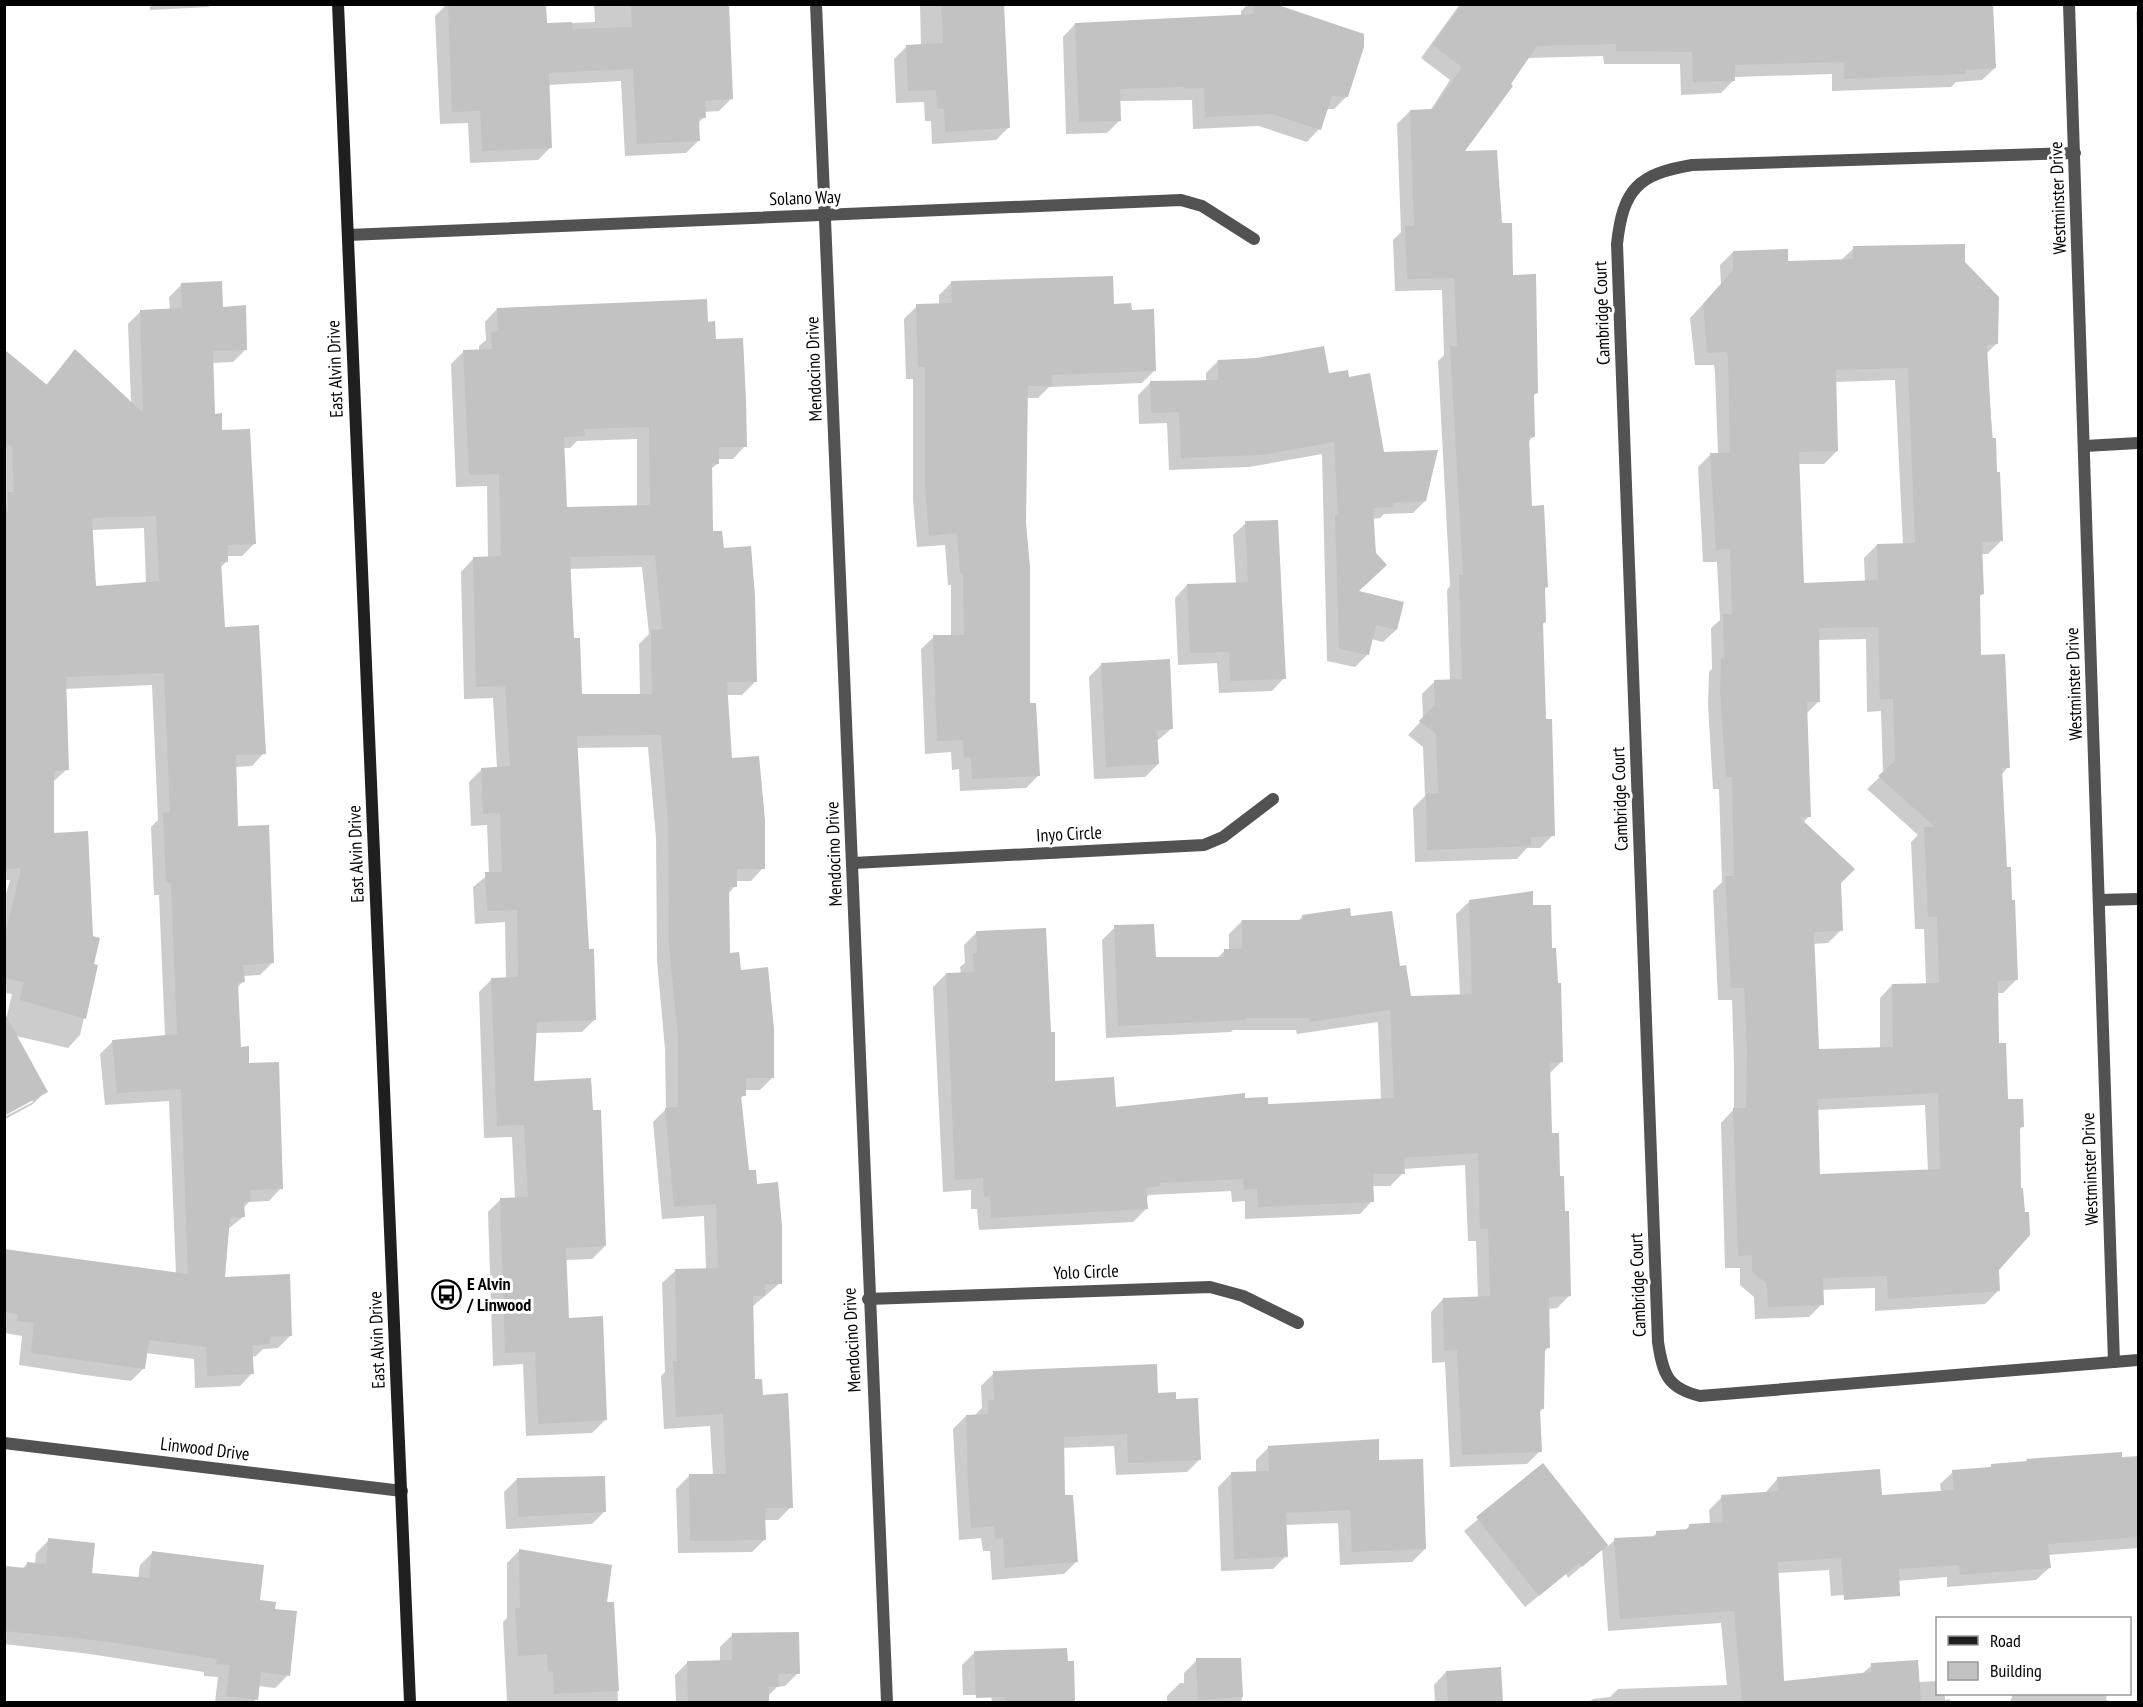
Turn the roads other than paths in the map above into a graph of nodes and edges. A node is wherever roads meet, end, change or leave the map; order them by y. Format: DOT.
graph roads {
  1 [pos="338,4"];
  2 [pos="816,4"];
  3 [pos="2069,4"];
  4 [pos="2075,153"];
  5 [pos="825,215"];
  6 [pos="348,235"];
  7 [pos="1254,239"];
  8 [pos="2139,443"];
  9 [pos="2085,446"];
  10 [pos="1273,800"];
  11 [pos="852,863"];
  12 [pos="2139,899"];
  13 [pos="2099,900"];
  14 [pos="868,1299"];
  15 [pos="1298,1323"];
  16 [pos="2139,1360"];
  17 [pos="2114,1362"];
  18 [pos="4,1443"];
  19 [pos="402,1491"];
  20 [pos="410,1702"];
  21 [pos="887,1702"];
  1 -- 6 [label="main road, East Alvin Drive"];
  2 -- 5 [label="street, Mendocino Drive"];
  3 -- 4 [label="street, Westminster Drive"];
  4 -- 9 [label="street, Westminster Drive"];
  4 -- 17 [label="street, Cambridge Court"];
  5 -- 6 [label="street, Solano Way"];
  5 -- 7 [label="street, Solano Way"];
  5 -- 11 [label="street, Mendocino Drive"];
  6 -- 19 [label="main road, East Alvin Drive"];
  8 -- 9 [label="street"];
  9 -- 13 [label="street, Westminster Drive"];
  10 -- 11 [label="street, Inyo Circle"];
  11 -- 14 [label="street, Mendocino Drive"];
  12 -- 13 [label="street"];
  13 -- 17 [label="street, Westminster Drive"];
  14 -- 15 [label="street, Yolo Circle"];
  14 -- 21 [label="street, Mendocino Drive"];
  16 -- 17 [label="street, Cambridge Court"];
  18 -- 19 [label="street, Linwood Drive"];
  19 -- 20 [label="main road, East Alvin Drive"];
}
